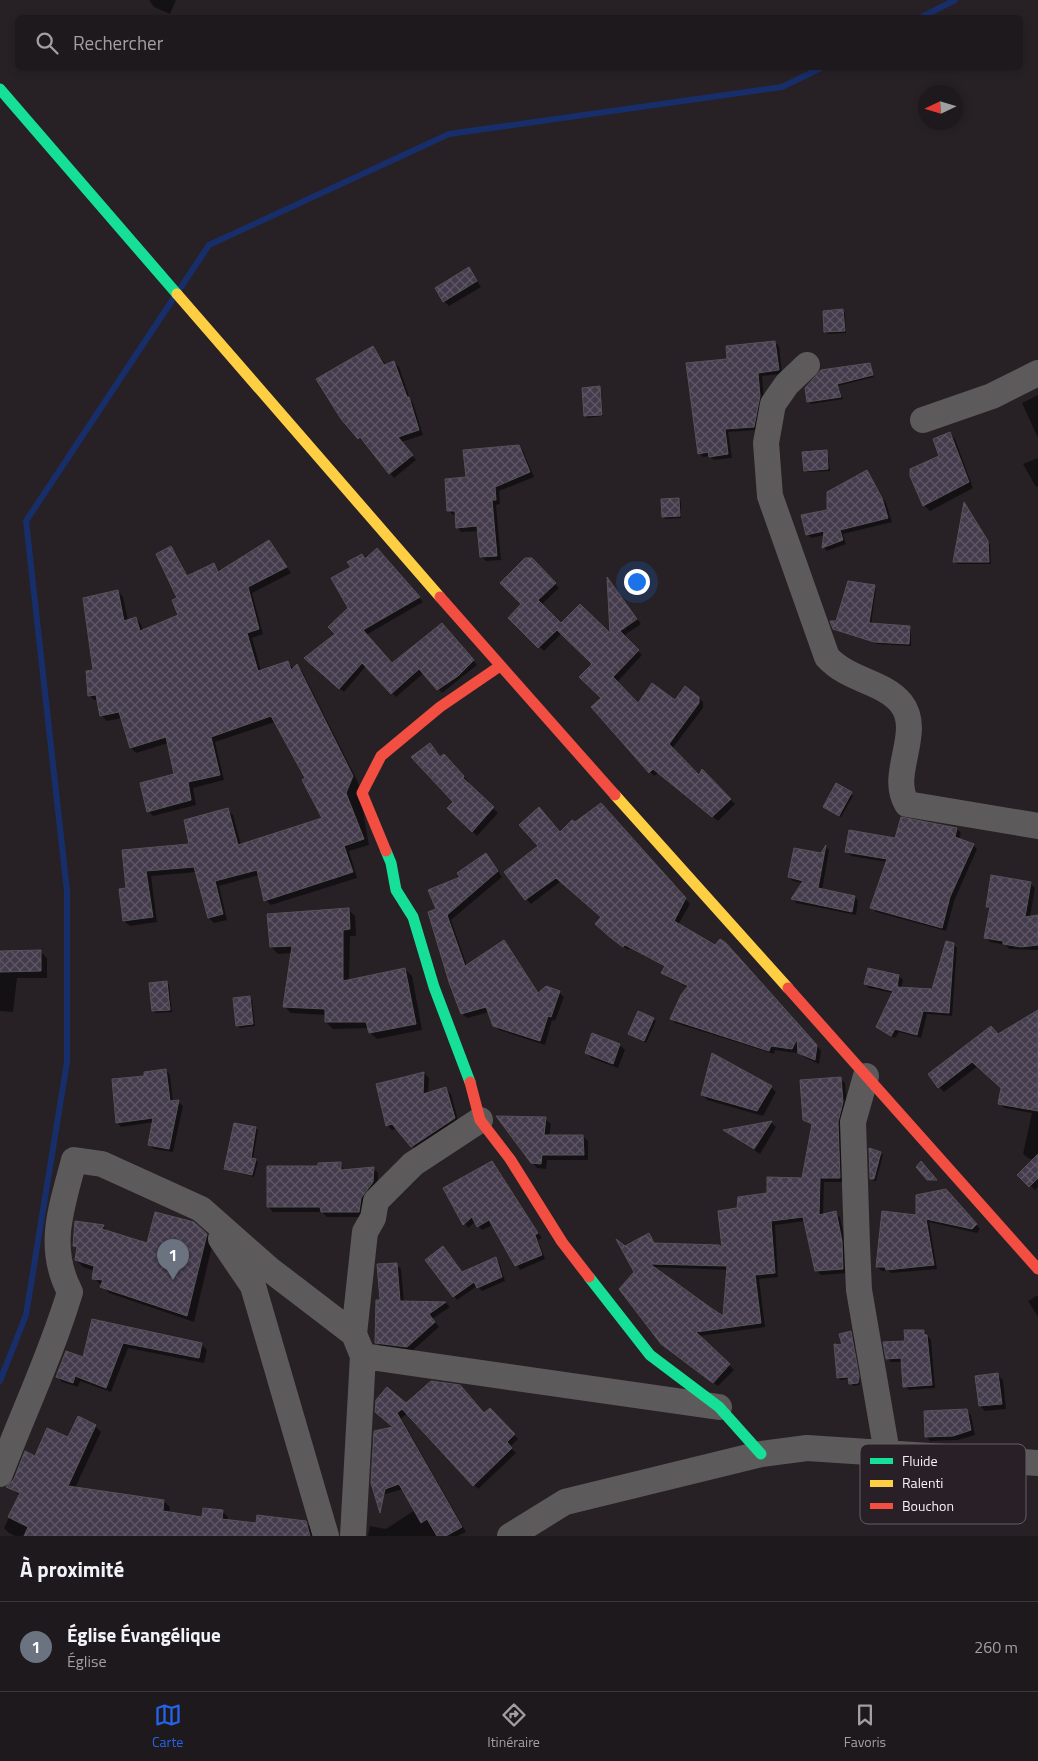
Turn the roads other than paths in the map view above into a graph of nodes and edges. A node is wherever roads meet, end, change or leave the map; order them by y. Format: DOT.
graph roads {
  1 [pos="0,89"];
  2 [pos="807,366"];
  3 [pos="1038,373"];
  4 [pos="923,420"];
  5 [pos="500,666"];
  6 [pos="1038,826"];
  7 [pos="866,1076"];
  8 [pos="480,1120"];
  9 [pos="201,1209"];
  10 [pos="1038,1269"];
  11 [pos="359,1345"];
  12 [pos="718,1407"];
  13 [pos="885,1444"];
  14 [pos="860,1451"];
  15 [pos="761,1454"];
  16 [pos="0,1474"];
  17 [pos="326,1536"];
  18 [pos="353,1536"];
  19 [pos="510,1536"];
  1 -- 5 [label="street"];
  2 -- 6 [label="street"];
  3 -- 4 [label="street"];
  5 -- 7 [label="street"];
  5 -- 8 [label="street"];
  7 -- 10 [label="street"];
  7 -- 13 [label="street"];
  8 -- 11 [label="street"];
  8 -- 12 [label="street"];
  9 -- 11 [label="street"];
  9 -- 16 [label="street"];
  9 -- 17 [label="street"];
  11 -- 12 [label="street"];
  11 -- 18 [label="street"];
  12 -- 15 [label="street"];
  14 -- 15 [label="street"];
  15 -- 19 [label="street"];
}
